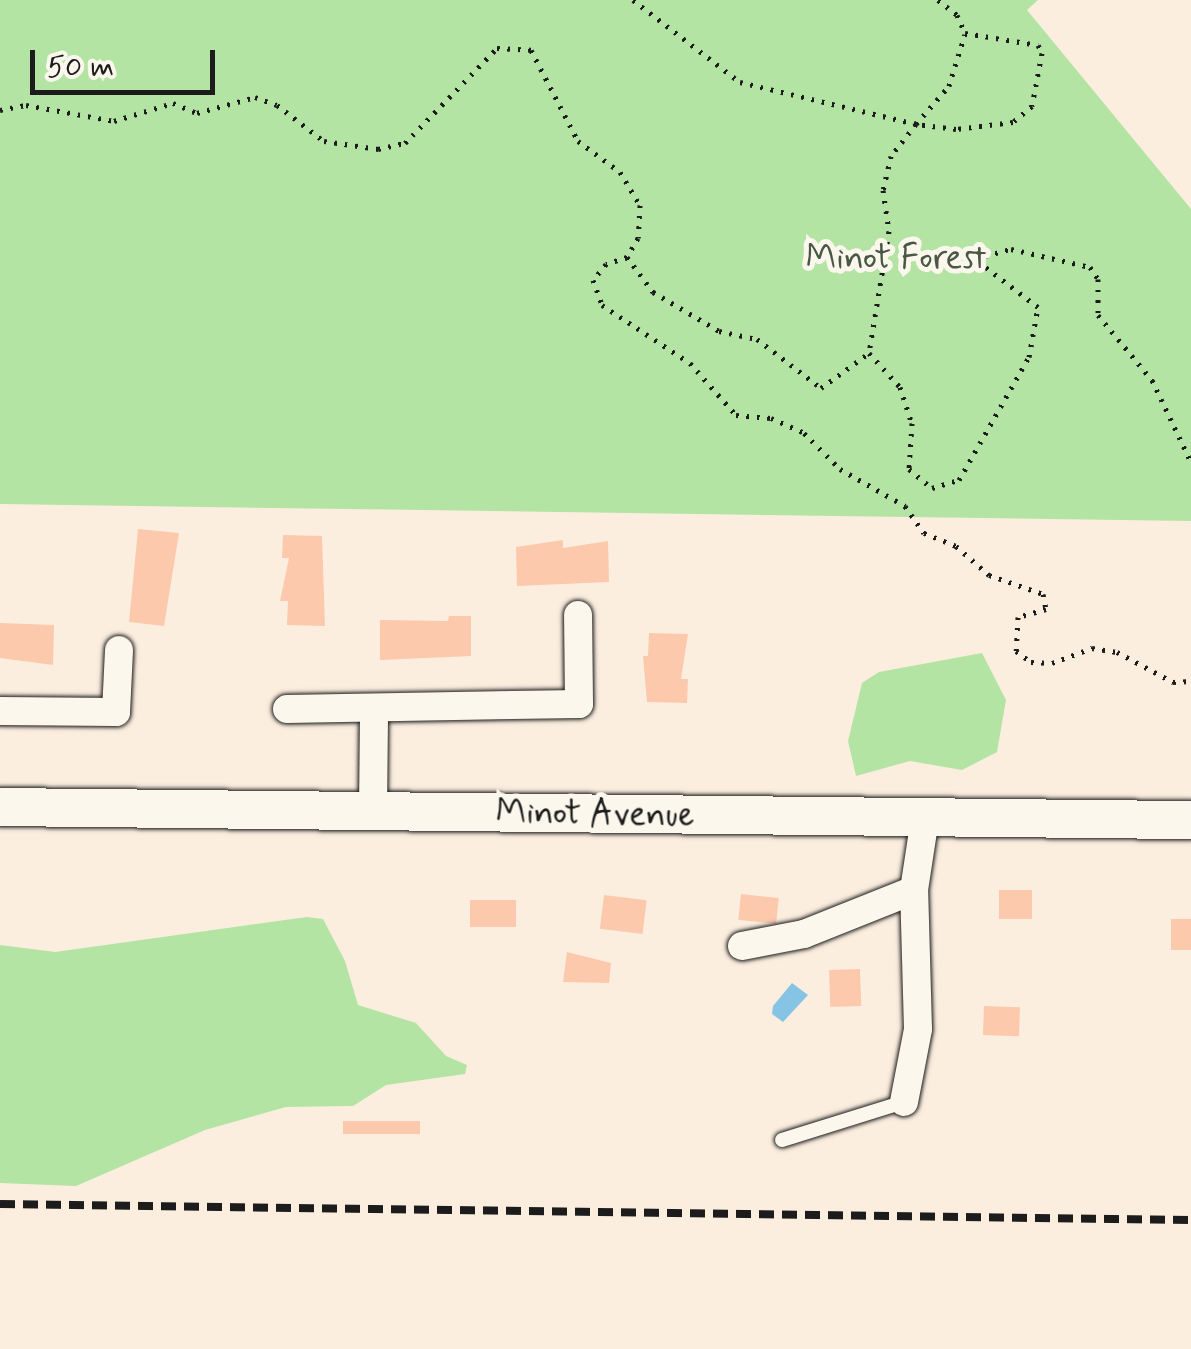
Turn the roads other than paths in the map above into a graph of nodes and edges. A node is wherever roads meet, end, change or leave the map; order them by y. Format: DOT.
graph roads {
  1 [pos="578,615"];
  2 [pos="119,650"];
  3 [pos="287,708"];
  4 [pos="374,709"];
  5 [pos="0,710"];
  6 [pos="0,807"];
  7 [pos="373,811"];
  8 [pos="926,818"];
  9 [pos="1191,820"];
  10 [pos="914,890"];
  11 [pos="742,946"];
  12 [pos="904,1102"];
  13 [pos="782,1140"];
  1 -- 4 [label="street"];
  2 -- 5 [label="street"];
  3 -- 4 [label="street"];
  4 -- 7 [label="street"];
  6 -- 7 [label="main road, Minot Avenue"];
  7 -- 8 [label="main road, Minot Avenue"];
  8 -- 9 [label="main road, Minot Avenue"];
  8 -- 10 [label="street"];
  10 -- 11 [label="street"];
  10 -- 12 [label="street"];
  12 -- 13 [label="lane"];
}
